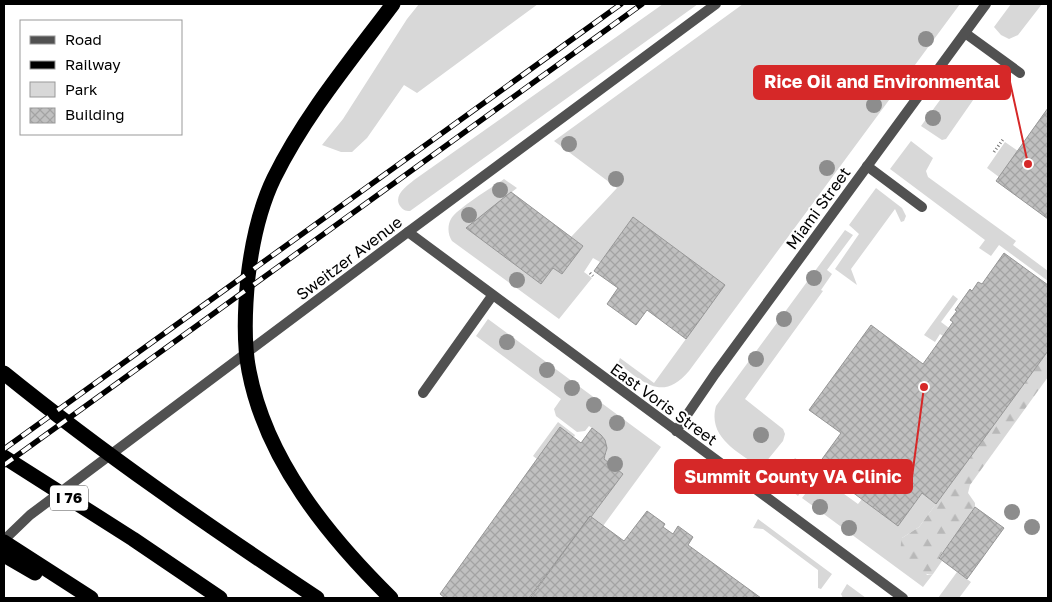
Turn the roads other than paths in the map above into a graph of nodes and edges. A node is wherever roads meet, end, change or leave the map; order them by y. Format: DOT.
graph roads {
  1 [pos="393,4"];
  2 [pos="716,4"];
  3 [pos="986,4"];
  4 [pos="965,33"];
  5 [pos="1020,73"];
  6 [pos="867,166"];
  7 [pos="922,207"];
  8 [pos="408,232"];
  9 [pos="492,296"];
  10 [pos="4,373"];
  11 [pos="423,393"];
  12 [pos="676,431"];
  13 [pos="4,457"];
  14 [pos="4,541"];
  15 [pos="4,555"];
  16 [pos="388,595"];
  17 [pos="81,596"];
  18 [pos="220,598"];
  19 [pos="317,598"];
  20 [pos="903,598"];
  1 -- 16 [label="highway"];
  2 -- 8 [label="street, Sweitzer Avenue"];
  3 -- 4 [label="street, Miami Street"];
  4 -- 5 [label="street"];
  4 -- 6 [label="street, Miami Street"];
  6 -- 7 [label="street"];
  6 -- 12 [label="street, Miami Street"];
  8 -- 9 [label="street, East Voris Street"];
  8 -- 14 [label="street, Sweitzer Avenue"];
  9 -- 11 [label="street"];
  9 -- 12 [label="street, East Voris Street"];
  10 -- 19 [label="highway"];
  12 -- 20 [label="street, East Voris Street"];
  13 -- 18 [label="highway, I 76"];
  14 -- 17 [label="highway"];
  15 -- 17 [label="highway"];
}
